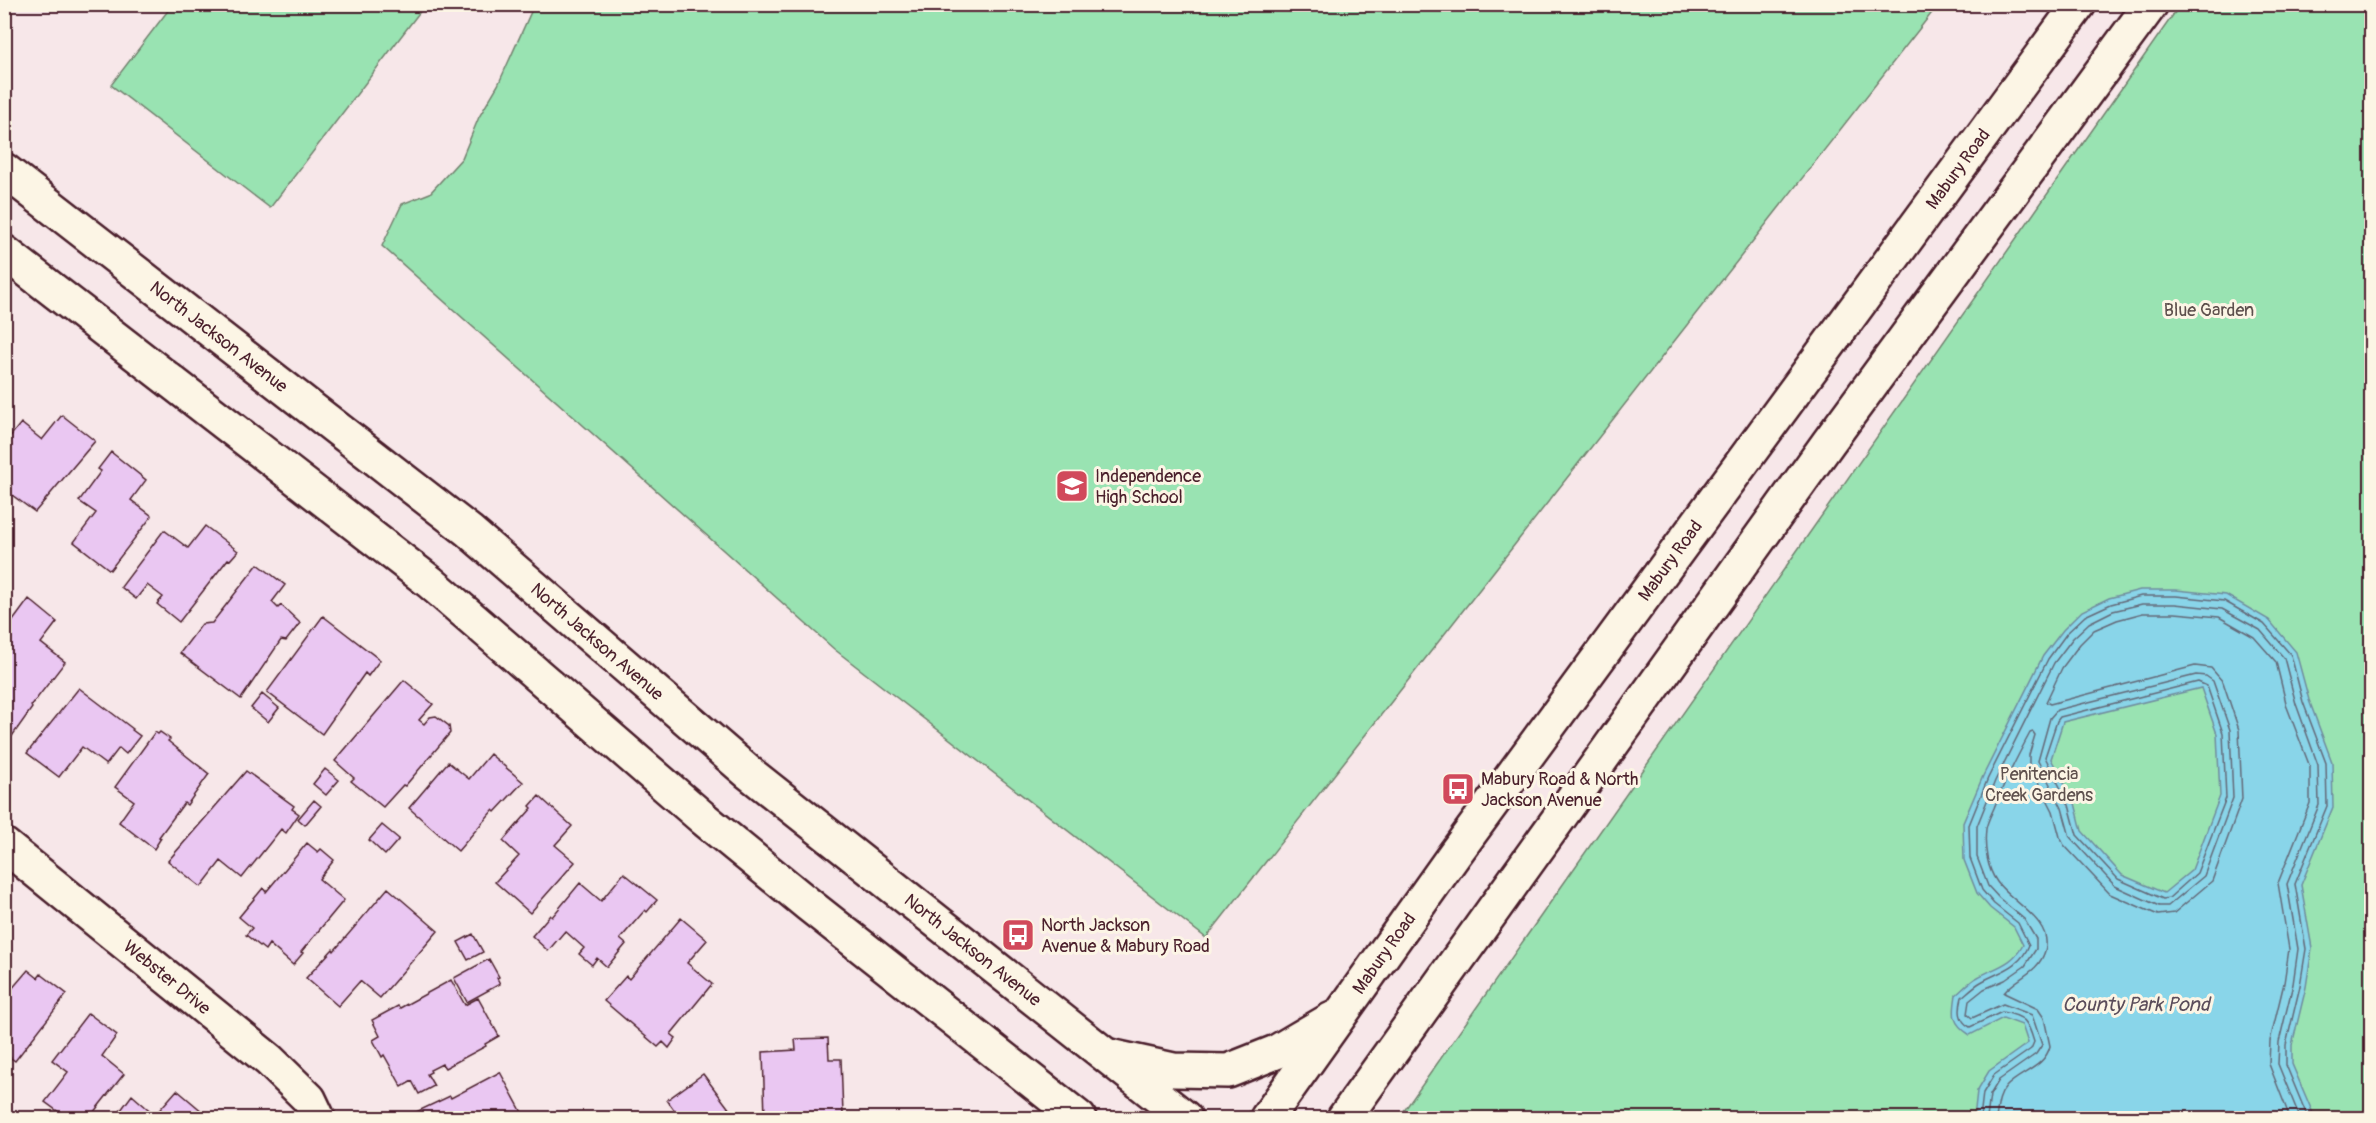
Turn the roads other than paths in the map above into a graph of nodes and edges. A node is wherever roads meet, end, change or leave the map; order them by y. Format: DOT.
graph roads {
  1 [pos="2079,4"];
  2 [pos="2151,4"];
  3 [pos="4,170"];
  4 [pos="4,252"];
  5 [pos="4,845"];
  6 [pos="1342,1013"];
  7 [pos="1102,1054"];
  8 [pos="1362,1105"];
  9 [pos="1075,1117"];
  10 [pos="318,1119"];
  11 [pos="1185,1119"];
  12 [pos="1267,1119"];
  13 [pos="1344,1119"];
  1 -- 6 [label="main road, Mabury Road"];
  2 -- 8 [label="main road"];
  3 -- 7 [label="main road, North Jackson Avenue"];
  4 -- 9 [label="main road"];
  5 -- 10 [label="main road, Webster Drive"];
  6 -- 7 [label="main road"];
  6 -- 12 [label="main road, Mabury Road"];
  7 -- 11 [label="main road, North Jackson Avenue"];
  8 -- 13 [label="main road"];
}
